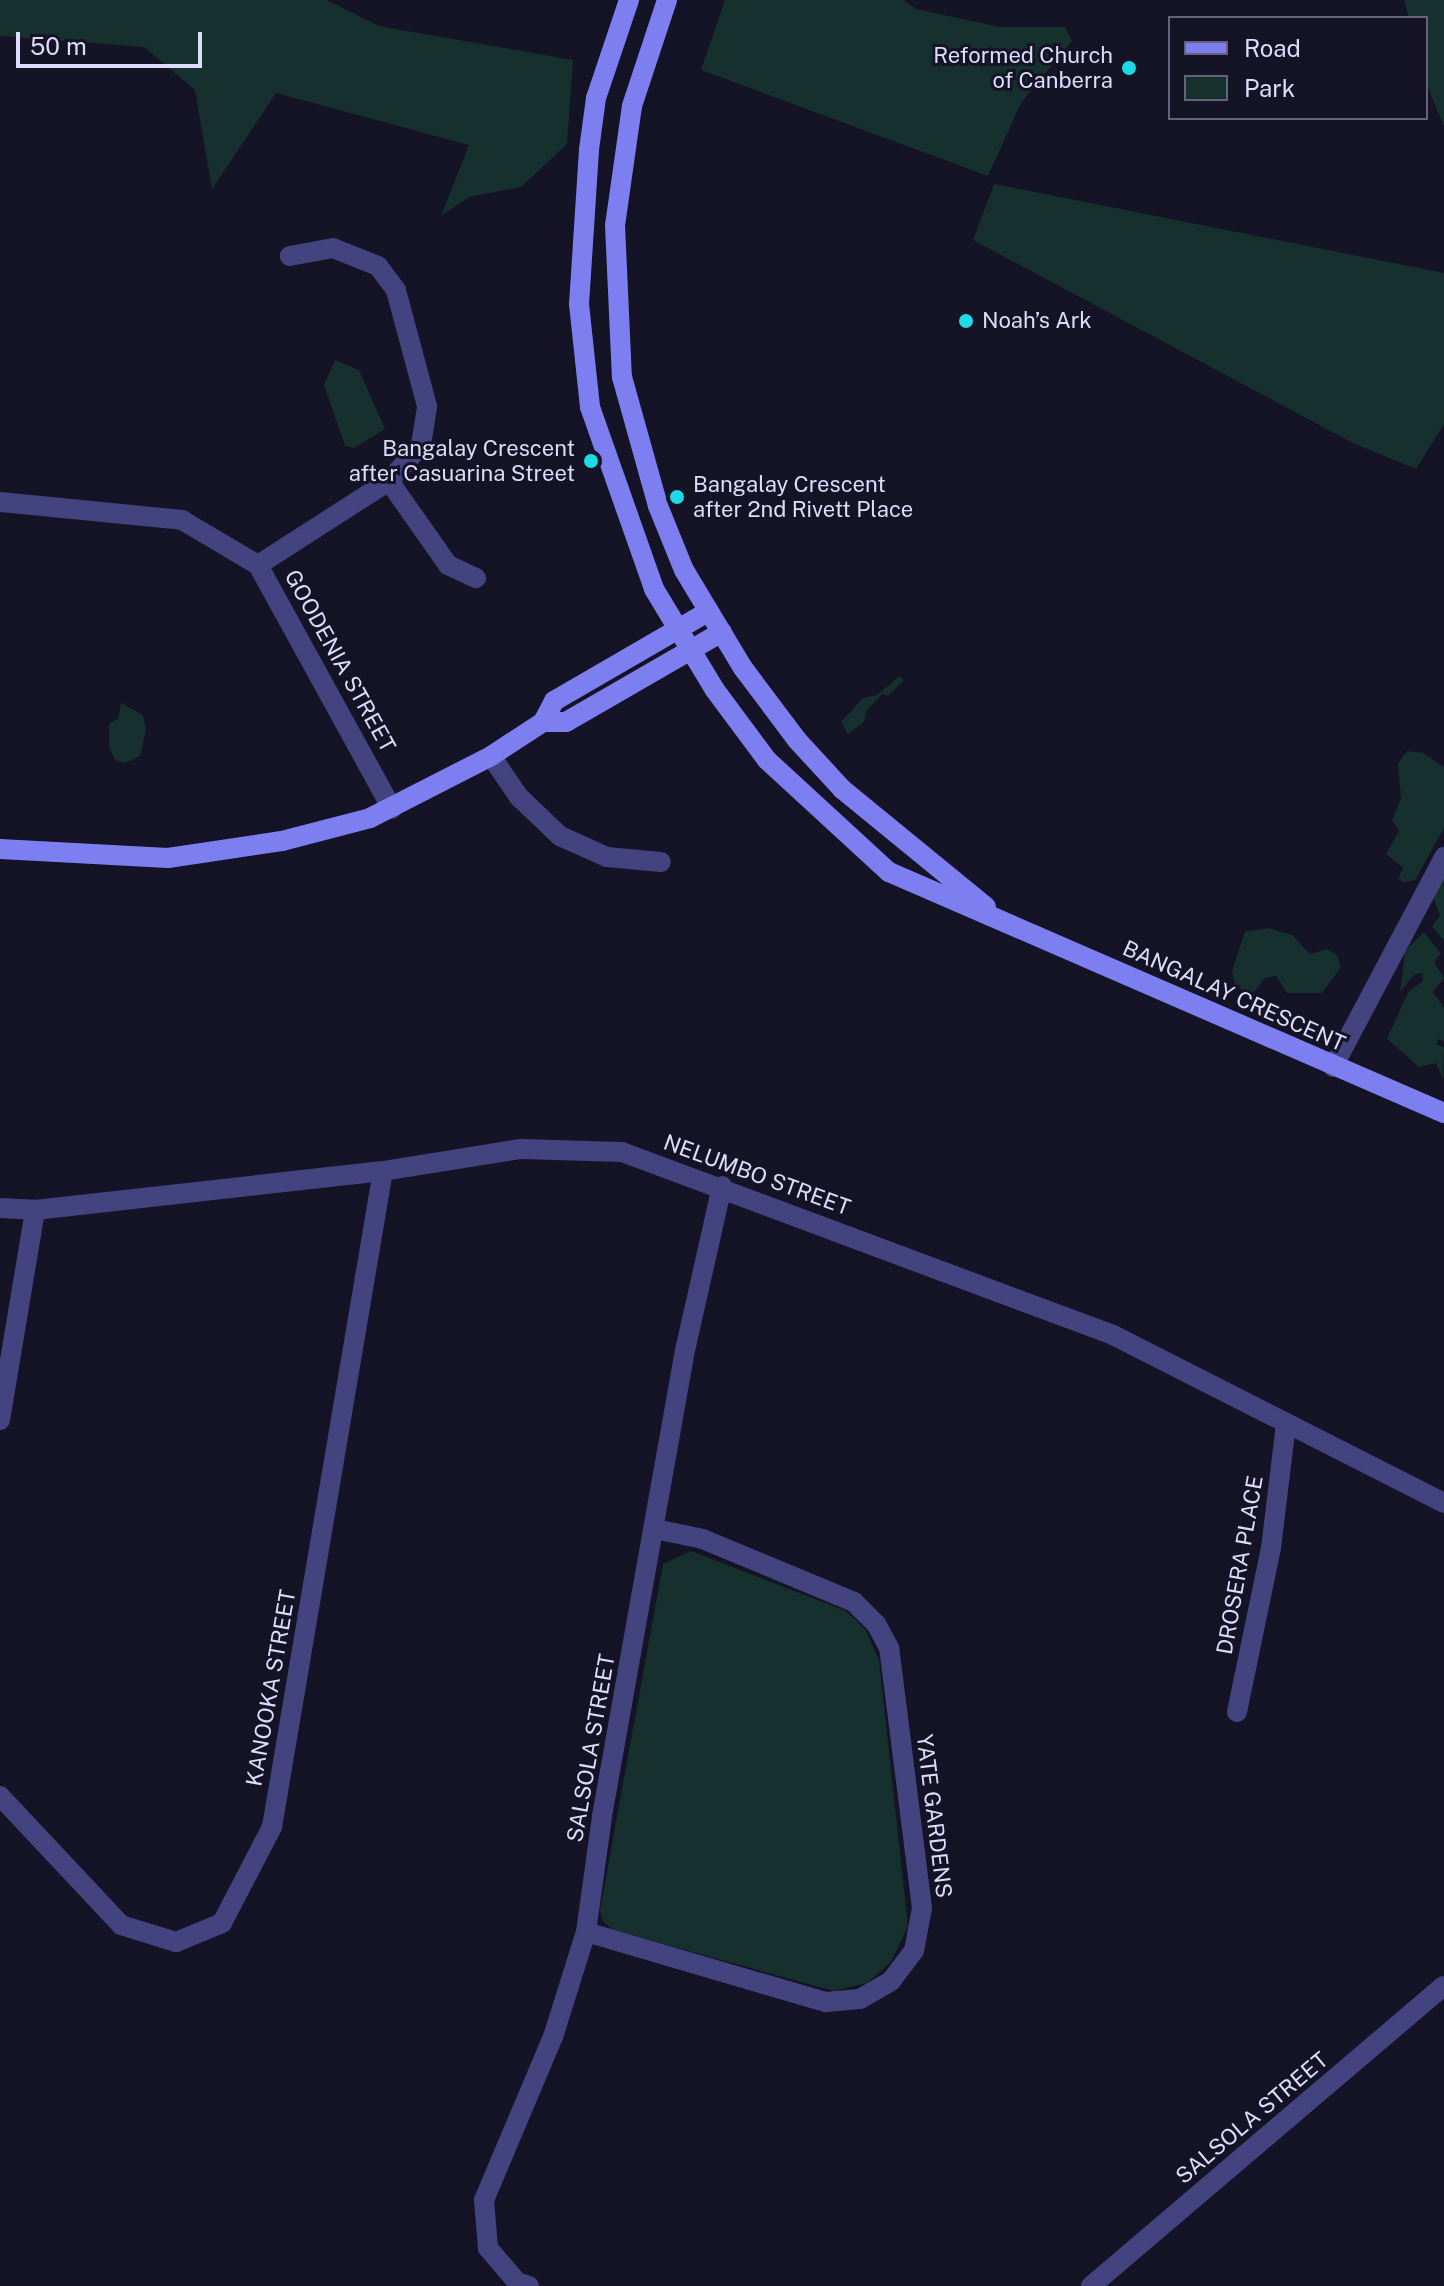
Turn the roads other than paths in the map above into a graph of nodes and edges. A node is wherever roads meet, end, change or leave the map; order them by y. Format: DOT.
graph roads {
  1 [pos="629,0"];
  2 [pos="667,0"];
  3 [pos="290,256"];
  4 [pos="389,481"];
  5 [pos="0,502"];
  6 [pos="258,565"];
  7 [pos="476,578"];
  8 [pos="709,611"];
  9 [pos="678,629"];
  10 [pos="722,632"];
  11 [pos="691,650"];
  12 [pos="543,722"];
  13 [pos="491,756"];
  14 [pos="392,809"];
  15 [pos="0,849"];
  16 [pos="1444,857"];
  17 [pos="661,862"];
  18 [pos="1004,922"];
  19 [pos="1333,1067"];
  20 [pos="1444,1113"];
  21 [pos="383,1171"];
  22 [pos="722,1186"];
  23 [pos="0,1208"];
  24 [pos="35,1210"];
  25 [pos="0,1420"];
  26 [pos="1286,1424"];
  27 [pos="1444,1503"];
  28 [pos="655,1529"];
  29 [pos="1237,1712"];
  30 [pos="0,1796"];
  31 [pos="586,1932"];
  32 [pos="1444,1986"];
  33 [pos="529,2286"];
  34 [pos="1091,2286"];
  1 -- 9 [label="street, BANGALAY CRESCENT"];
  2 -- 8 [label="street, BANGALAY CRESCENT"];
  3 -- 4 [label="street"];
  4 -- 6 [label="street"];
  4 -- 7 [label="street"];
  5 -- 6 [label="street, GOODENIA STREET"];
  6 -- 14 [label="street, GOODENIA STREET"];
  8 -- 9 [label="street"];
  8 -- 10 [label="street, BANGALAY CRESCENT"];
  9 -- 11 [label="street, BANGALAY CRESCENT"];
  9 -- 12 [label="street"];
  10 -- 11 [label="street"];
  10 -- 18 [label="street, BANGALAY CRESCENT"];
  11 -- 12 [label="street"];
  11 -- 18 [label="street, BANGALAY CRESCENT"];
  12 -- 13 [label="street"];
  13 -- 14 [label="street"];
  13 -- 17 [label="street"];
  14 -- 15 [label="street"];
  16 -- 19 [label="street"];
  18 -- 19 [label="street, BANGALAY CRESCENT"];
  19 -- 20 [label="street, BANGALAY CRESCENT"];
  21 -- 22 [label="street, NELUMBO STREET"];
  21 -- 24 [label="street, NELUMBO STREET"];
  21 -- 30 [label="street, KANOOKA STREET"];
  22 -- 26 [label="street, NELUMBO STREET"];
  22 -- 28 [label="street, SALSOLA STREET"];
  23 -- 24 [label="street, NELUMBO STREET"];
  24 -- 25 [label="street"];
  26 -- 27 [label="street, NELUMBO STREET"];
  26 -- 29 [label="street, DROSERA PLACE"];
  28 -- 31 [label="street, SALSOLA STREET"];
  28 -- 31 [label="street, YATE GARDENS"];
  31 -- 33 [label="street, SALSOLA STREET"];
  32 -- 34 [label="street, SALSOLA STREET"];
}
